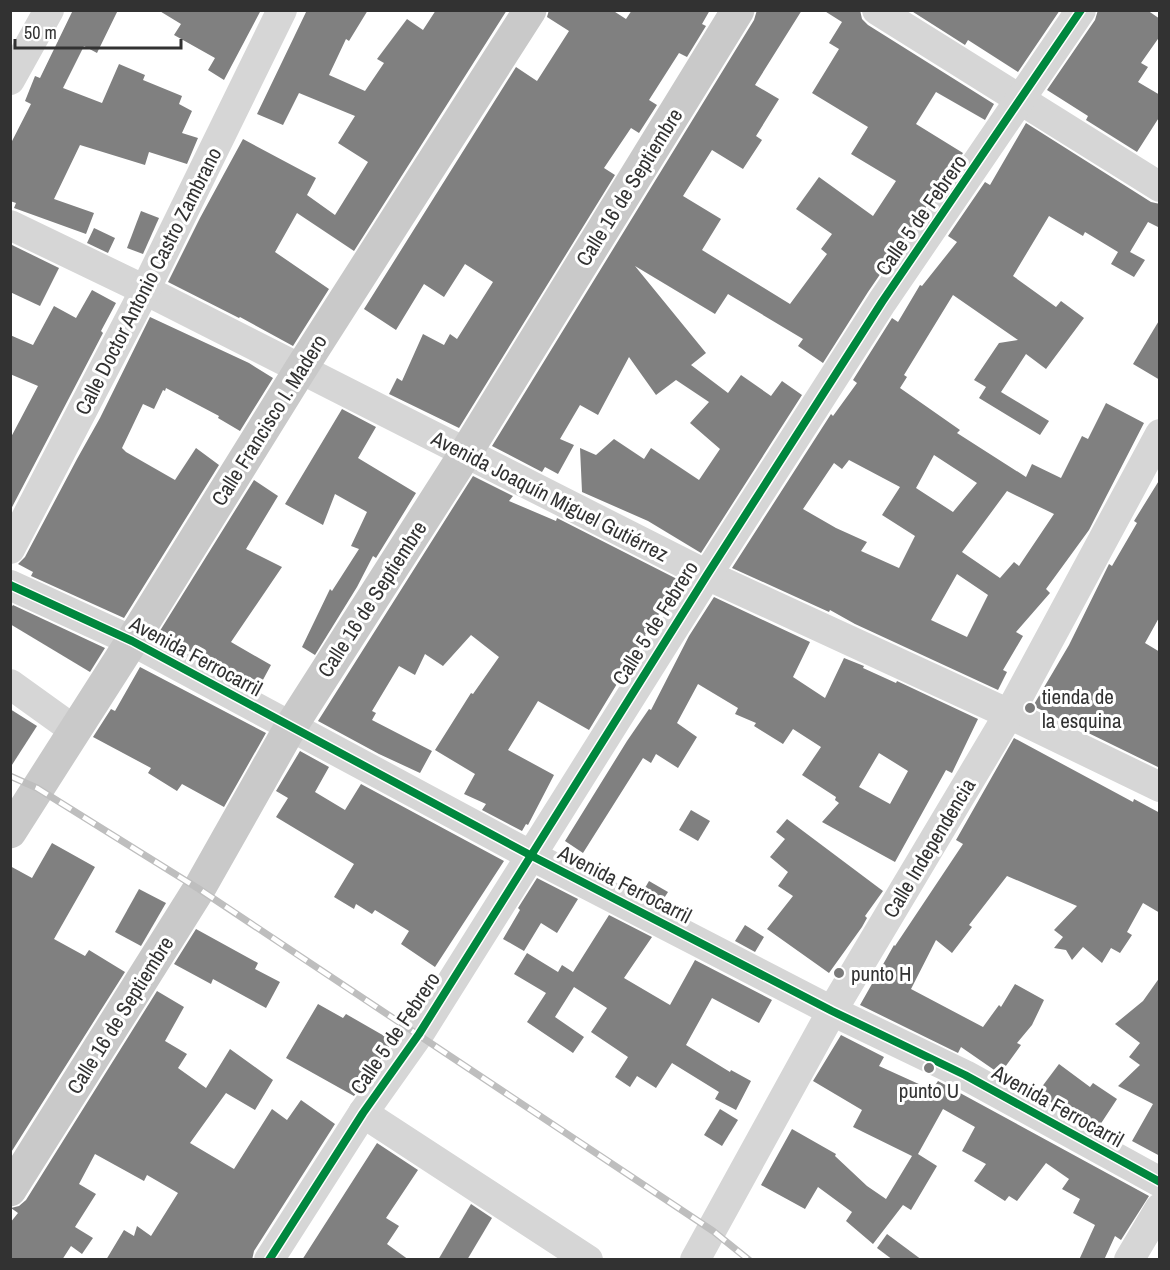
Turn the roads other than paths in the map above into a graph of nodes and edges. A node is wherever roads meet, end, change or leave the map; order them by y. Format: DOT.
graph roads {
  1 [pos="49,10"];
  2 [pos="282,10"];
  3 [pos="530,10"];
  4 [pos="738,10"];
  5 [pos="877,10"];
  6 [pos="1081,10"];
  7 [pos="10,80"];
  8 [pos="1021,100"];
  9 [pos="1160,187"];
  10 [pos="10,225"];
  11 [pos="145,290"];
  12 [pos="300,370"];
  13 [pos="1160,434"];
  14 [pos="465,454"];
  15 [pos="10,549"];
  16 [pos="706,575"];
  17 [pos="10,585"];
  18 [pos="132,641"];
  19 [pos="10,684"];
  20 [pos="1009,714"];
  21 [pos="290,728"];
  22 [pos="74,730"];
  23 [pos="1160,787"];
  24 [pos="10,832"];
  25 [pos="530,855"];
  26 [pos="832,1011"];
  27 [pos="363,1113"];
  28 [pos="1160,1182"];
  29 [pos="10,1190"];
  30 [pos="1160,1208"];
  31 [pos="269,1260"];
  32 [pos="588,1260"];
  33 [pos="696,1260"];
  34 [pos="1129,1260"];
  1 -- 7 [label="street"];
  2 -- 11 [label="street, Calle Doctor Antonio Castro Zambrano"];
  3 -- 12 [label="main road, Calle Francisco I. Madero"];
  4 -- 14 [label="main road, Calle 16 de Septiembre"];
  5 -- 8 [label="street"];
  6 -- 8 [label="street, Calle 5 de Febrero"];
  8 -- 9 [label="street"];
  8 -- 16 [label="street, Calle 5 de Febrero"];
  10 -- 11 [label="street, Avenida Joaquín Miguel Gutiérrez"];
  11 -- 12 [label="street, Avenida Joaquín Miguel Gutiérrez"];
  11 -- 15 [label="street, Calle Doctor Antonio Castro Zambrano"];
  12 -- 14 [label="street, Avenida Joaquín Miguel Gutiérrez"];
  12 -- 18 [label="main road, Calle Francisco I. Madero"];
  13 -- 20 [label="street, Calle Independencia"];
  14 -- 16 [label="street, Avenida Joaquín Miguel Gutiérrez"];
  14 -- 21 [label="main road, Calle 16 de Septiembre"];
  16 -- 20 [label="street, Avenida Joaquín Miguel Gutiérrez"];
  16 -- 25 [label="street, Calle 5 de Febrero"];
  17 -- 18 [label="street, Avenida Ferrocarril"];
  18 -- 21 [label="street, Avenida Ferrocarril"];
  18 -- 22 [label="main road, Calle Francisco I. Madero"];
  19 -- 22 [label="street"];
  20 -- 23 [label="street, Avenida Joaquín Miguel Gutiérrez"];
  20 -- 26 [label="street, Calle Independencia"];
  21 -- 25 [label="street, Avenida Ferrocarril"];
  21 -- 29 [label="main road, Calle 16 de Septiembre"];
  22 -- 24 [label="main road, Calle Francisco I. Madero"];
  25 -- 26 [label="street, Avenida Ferrocarril"];
  25 -- 27 [label="street, Calle 5 de Febrero"];
  26 -- 28 [label="street, Avenida Ferrocarril"];
  26 -- 33 [label="street, Calle Independencia"];
  27 -- 31 [label="street, Calle 5 de Febrero"];
  27 -- 32 [label="street"];
  30 -- 34 [label="street"];
}
